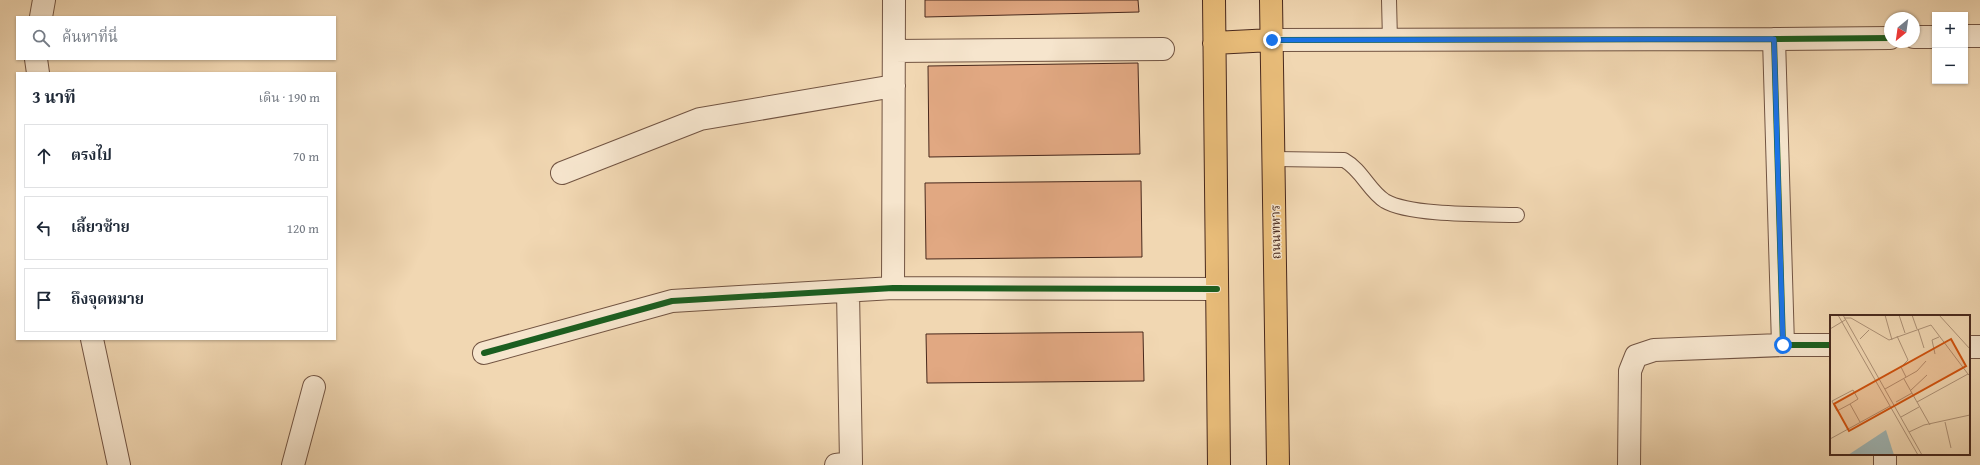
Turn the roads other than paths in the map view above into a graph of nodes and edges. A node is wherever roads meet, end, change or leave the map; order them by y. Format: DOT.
graph roads {
  1 [pos="44,0"];
  2 [pos="894,0"];
  3 [pos="1214,0"];
  4 [pos="1271,0"];
  5 [pos="1389,0"];
  6 [pos="41,16"];
  7 [pos="1968,36"];
  8 [pos="1980,36"];
  9 [pos="1920,37"];
  10 [pos="1932,37"];
  11 [pos="1884,38"];
  12 [pos="1774,39"];
  13 [pos="1272,40"];
  14 [pos="1390,40"];
  15 [pos="1214,43"];
  16 [pos="1163,49"];
  17 [pos="894,51"];
  18 [pos="36,60"];
  19 [pos="38,72"];
  20 [pos="894,86"];
  21 [pos="1275,159"];
  22 [pos="562,173"];
  23 [pos="1516,215"];
  24 [pos="893,288"];
  25 [pos="1217,289"];
  26 [pos="848,291"];
  27 [pos="92,340"];
  28 [pos="1783,345"];
  29 [pos="1830,345"];
  30 [pos="484,353"];
  31 [pos="314,387"];
  32 [pos="119,465"];
  33 [pos="293,465"];
  34 [pos="836,465"];
  35 [pos="1219,465"];
  36 [pos="1278,465"];
  37 [pos="1629,465"];
  1 -- 6 [label="street"];
  2 -- 17 [label="street"];
  3 -- 15 [label="main road"];
  4 -- 13 [label="main road, ถนนทหาร"];
  5 -- 14 [label="lane"];
  7 -- 8 [label="street"];
  9 -- 10 [label="street"];
  11 -- 12 [label="street"];
  12 -- 14 [label="street"];
  12 -- 28 [label="street"];
  13 -- 14 [label="street"];
  13 -- 15 [label="main road"];
  13 -- 21 [label="main road, ถนนทหาร"];
  15 -- 25 [label="main road"];
  16 -- 17 [label="street"];
  17 -- 20 [label="street"];
  18 -- 19 [label="street"];
  20 -- 22 [label="street"];
  20 -- 24 [label="street"];
  21 -- 23 [label="lane"];
  21 -- 36 [label="main road, ถนนทหาร"];
  24 -- 25 [label="street"];
  24 -- 26 [label="street"];
  25 -- 35 [label="main road"];
  26 -- 30 [label="street"];
  26 -- 34 [label="street"];
  27 -- 32 [label="street"];
  28 -- 29 [label="street"];
  28 -- 37 [label="street"];
  31 -- 33 [label="street"];
}
